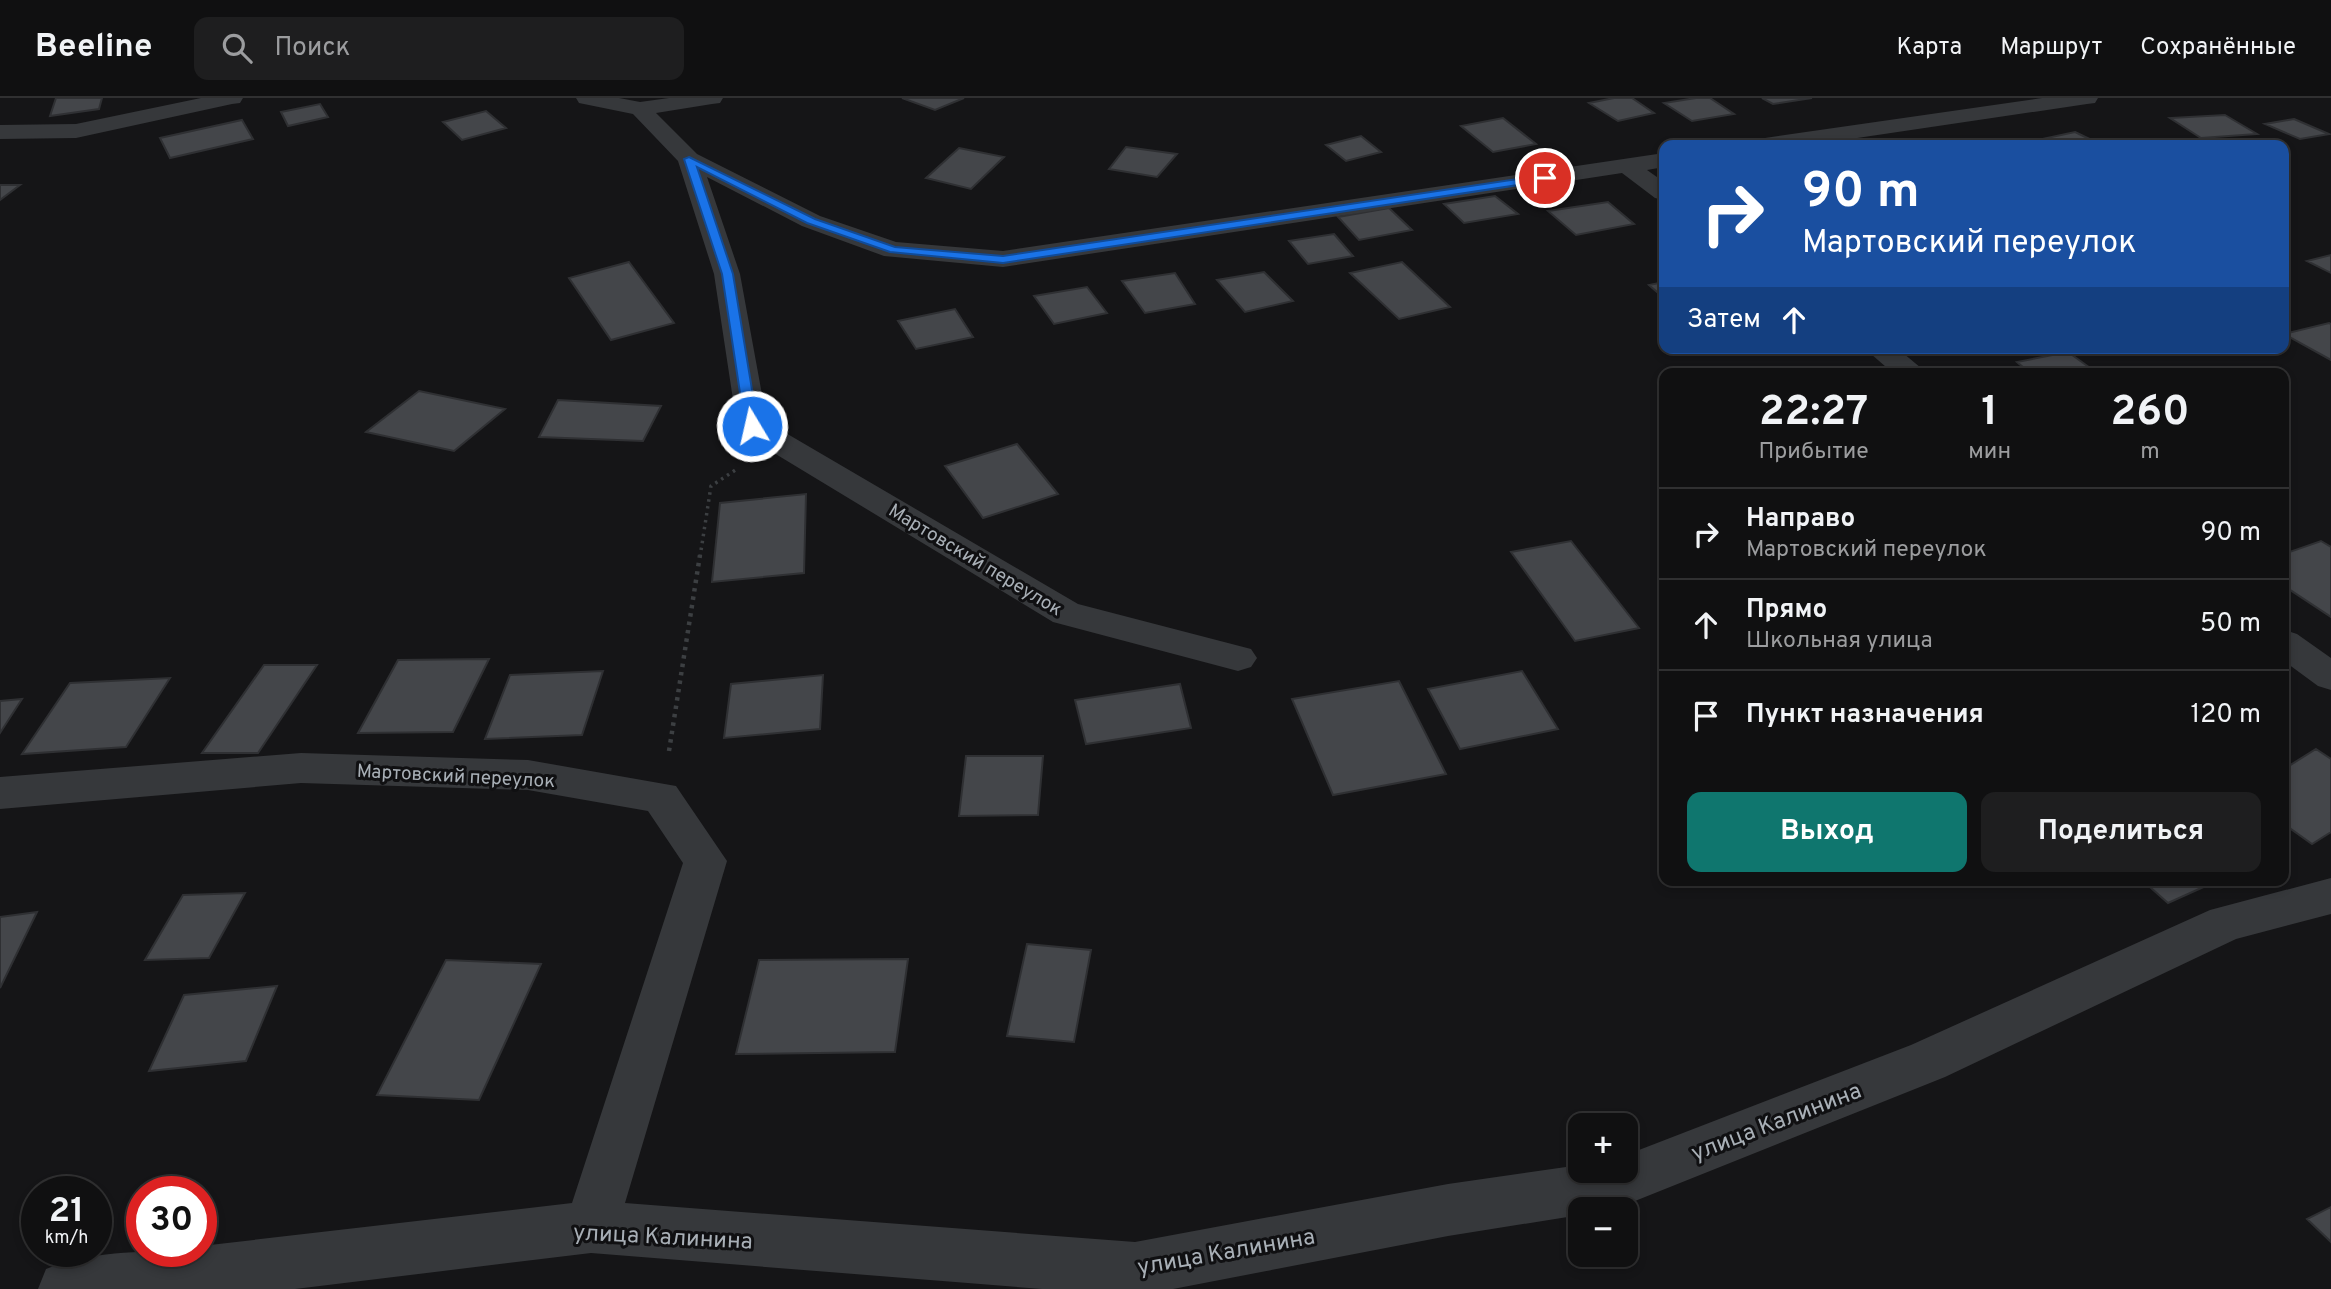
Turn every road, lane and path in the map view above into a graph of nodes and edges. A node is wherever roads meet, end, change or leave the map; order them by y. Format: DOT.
graph roads {
  1 [pos="232,98"];
  2 [pos="587,98"];
  3 [pos="712,98"];
  4 [pos="2087,98"];
  5 [pos="640,109"];
  6 [pos="0,132"];
  7 [pos="1799,140"];
  8 [pos="689,159"];
  9 [pos="1659,161"];
  10 [pos="1627,166"];
  11 [pos="1659,189"];
  12 [pos="1886,354"];
  13 [pos="1905,368"];
  14 [pos="779,442"];
  15 [pos="2289,647"];
  16 [pos="1238,658"];
  17 [pos="2331,677"];
  18 [pos="0,793"];
  19 [pos="661,797"];
  20 [pos="2331,896"];
  21 [pos="591,1227"];
  22 [pos="66,1289"];
  1 -- 6 [label="street"];
  2 -- 5 [label="street"];
  3 -- 5 [label="street"];
  4 -- 7 [label="street"];
  5 -- 8 [label="street, Мартовский переулок"];
  8 -- 10 [label="street, Мартовский переулок"];
  8 -- 14 [label="street, Мартовский переулок"];
  9 -- 10 [label="street, Мартовский переулок"];
  10 -- 11 [label="street"];
  12 -- 13 [label="street"];
  14 -- 16 [label="street, Мартовский переулок"];
  14 -- 19 [label="path"];
  15 -- 17 [label="street"];
  18 -- 19 [label="street, Мартовский переулок"];
  19 -- 21 [label="street"];
  20 -- 21 [label="street, улица Калинина"];
  21 -- 22 [label="street, улица Калинина"];
}
